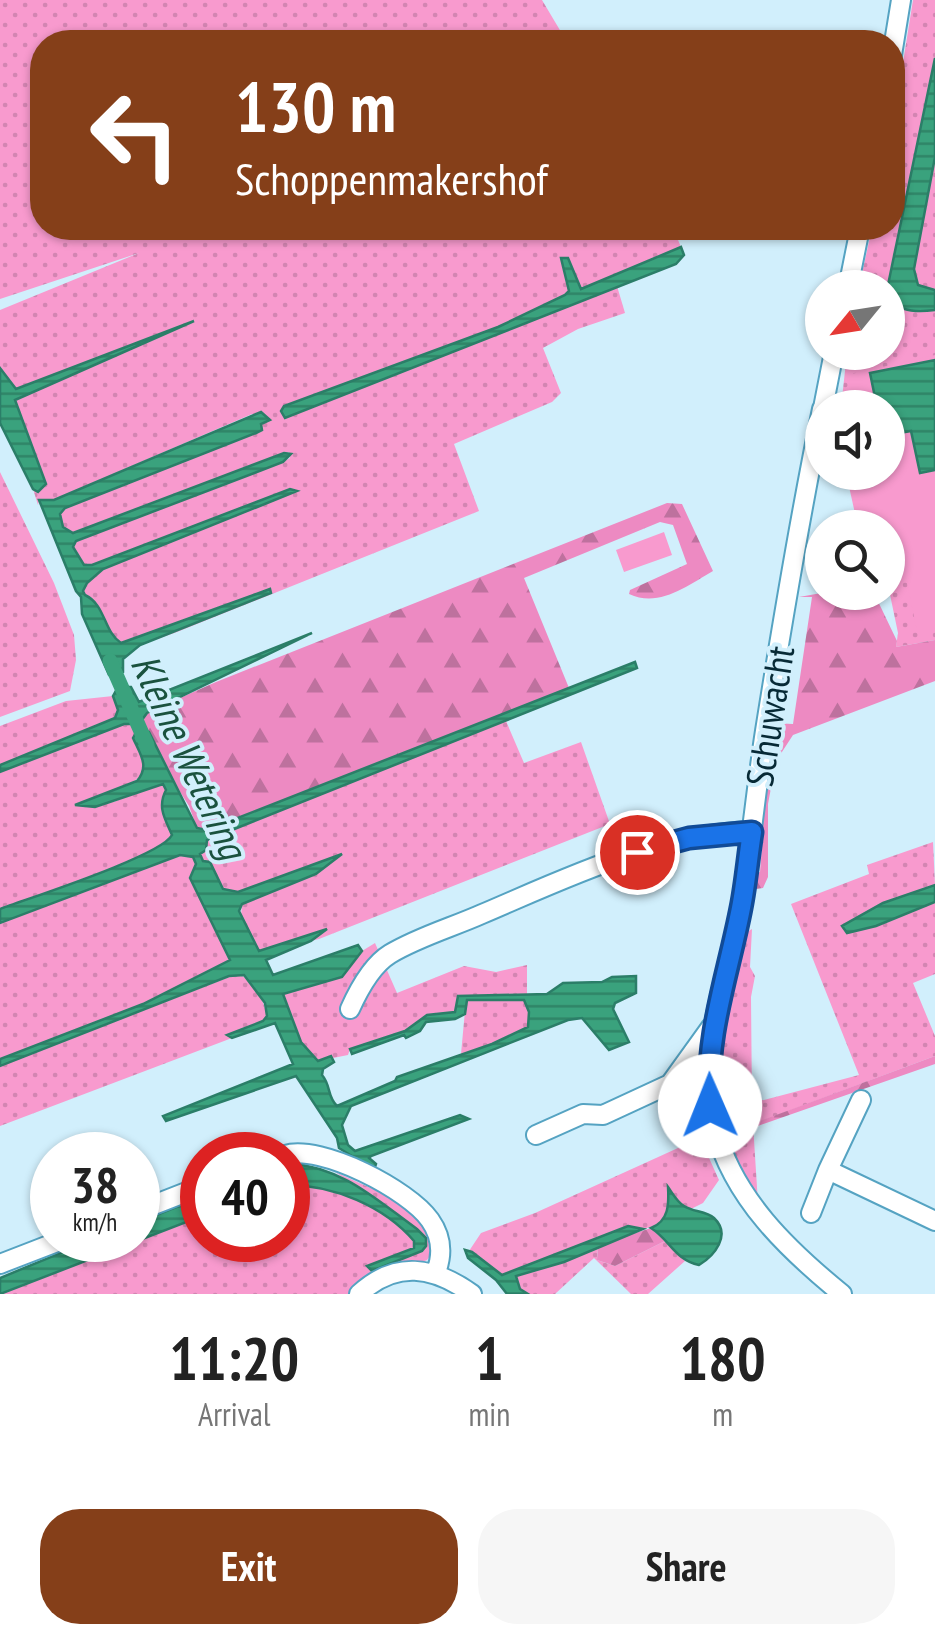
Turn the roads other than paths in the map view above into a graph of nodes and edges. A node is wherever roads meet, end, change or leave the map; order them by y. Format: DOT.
graph roads {
  1 [pos="900,0"];
  2 [pos="896,30"];
  3 [pos="858,240"];
  4 [pos="852,270"];
  5 [pos="808,490"];
  6 [pos="752,832"];
  7 [pos="350,1009"];
  8 [pos="714,1022"];
  9 [pos="861,1100"];
  10 [pos="536,1135"];
  11 [pos="310,1153"];
  12 [pos="828,1170"];
  13 [pos="811,1213"];
  14 [pos="935,1220"];
  15 [pos="30,1252"];
  16 [pos="0,1264"];
  17 [pos="436,1272"];
  18 [pos="358,1294"];
  19 [pos="472,1294"];
  20 [pos="842,1294"];
  1 -- 2 [label="street"];
  3 -- 4 [label="street"];
  5 -- 6 [label="street, Schuwacht"];
  6 -- 7 [label="street"];
  6 -- 8 [label="street, Schuwacht"];
  8 -- 10 [label="street, Schuwacht"];
  8 -- 20 [label="street, Schuwacht"];
  9 -- 12 [label="street"];
  11 -- 17 [label="street"];
  12 -- 13 [label="street"];
  12 -- 14 [label="street"];
  15 -- 16 [label="street"];
  17 -- 18 [label="street"];
  17 -- 19 [label="street"];
}
